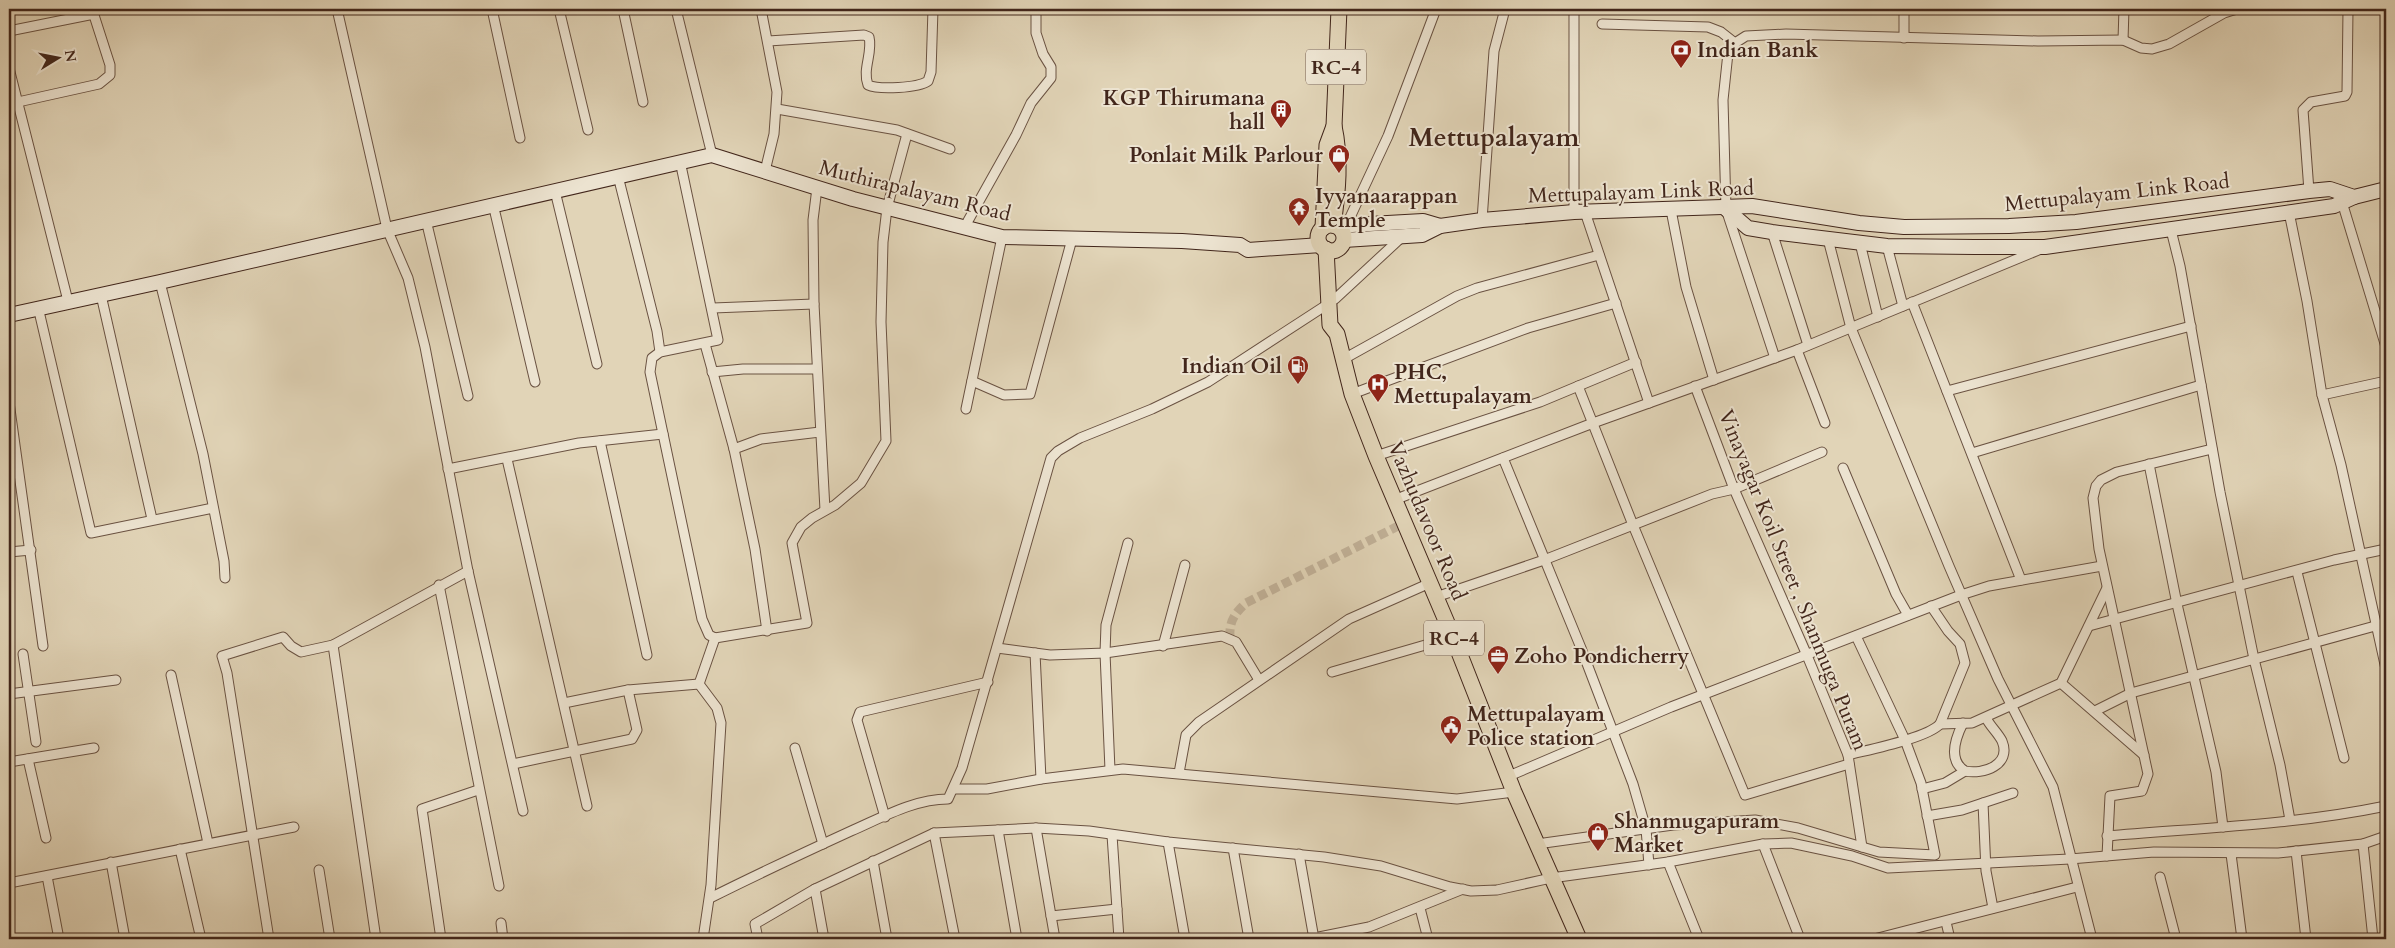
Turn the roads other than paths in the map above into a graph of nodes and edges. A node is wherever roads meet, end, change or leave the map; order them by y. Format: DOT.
graph roads {
  1 [pos="337,9"];
  2 [pos="492,9"];
  3 [pos="560,9"];
  4 [pos="623,9"];
  5 [pos="676,9"];
  6 [pos="761,9"];
  7 [pos="933,9"];
  8 [pos="1036,9"];
  9 [pos="1339,9"];
  10 [pos="1436,9"];
  11 [pos="1505,9"];
  12 [pos="1574,9"];
  13 [pos="1904,9"];
  14 [pos="2124,9"];
  15 [pos="2237,9"];
  16 [pos="2317,9"];
  17 [pos="2364,9"];
  18 [pos="2348,10"];
  19 [pos="93,11"];
  20 [pos="1602,24"];
  21 [pos="9,31"];
  22 [pos="1904,38"];
  23 [pos="2123,40"];
  24 [pos="768,41"];
  25 [pos="1735,43"];
  26 [pos="9,68"];
  27 [pos="18,102"];
  28 [pos="643,102"];
  29 [pos="777,109"];
  30 [pos="588,130"];
  31 [pos="907,134"];
  32 [pos="520,138"];
  33 [pos="950,149"];
  34 [pos="712,155"];
  35 [pos="680,161"];
  36 [pos="765,172"];
  37 [pos="618,176"];
  38 [pos="818,188"];
  39 [pos="2386,189"];
  40 [pos="555,191"];
  41 [pos="2310,191"];
  42 [pos="2348,200"];
  43 [pos="493,204"];
  44 [pos="887,208"];
  45 [pos="1726,208"];
  46 [pos="1671,210"];
  47 [pos="1579,212"];
  48 [pos="2289,212"];
  49 [pos="426,220"];
  50 [pos="1482,220"];
  51 [pos="1440,226"];
  52 [pos="387,229"];
  53 [pos="967,229"];
  54 [pos="2171,230"];
  55 [pos="1772,232"];
  56 [pos="997,235"];
  57 [pos="1403,236"];
  58 [pos="1332,237"];
  59 [pos="1072,239"];
  60 [pos="1828,239"];
  61 [pos="1860,243"];
  62 [pos="1888,246"];
  63 [pos="2045,247"];
  64 [pos="1599,254"];
  65 [pos="160,282"];
  66 [pos="101,295"];
  67 [pos="68,301"];
  68 [pos="1331,302"];
  69 [pos="1912,302"];
  70 [pos="1616,303"];
  71 [pos="814,304"];
  72 [pos="1903,306"];
  73 [pos="38,307"];
  74 [pos="713,308"];
  75 [pos="9,315"];
  76 [pos="1878,317"];
  77 [pos="2191,326"];
  78 [pos="1851,328"];
  79 [pos="705,344"];
  80 [pos="1808,346"];
  81 [pos="2386,348"];
  82 [pos="1797,350"];
  83 [pos="660,352"];
  84 [pos="1775,358"];
  85 [pos="1342,360"];
  86 [pos="1636,362"];
  87 [pos="597,364"];
  88 [pos="816,369"];
  89 [pos="712,372"];
  90 [pos="1714,380"];
  91 [pos="972,381"];
  92 [pos="2386,381"];
  93 [pos="535,382"];
  94 [pos="2201,385"];
  95 [pos="1578,386"];
  96 [pos="1695,386"];
  97 [pos="1947,391"];
  98 [pos="1352,394"];
  99 [pos="2322,395"];
  100 [pos="468,396"];
  101 [pos="9,402"];
  102 [pos="1649,403"];
  103 [pos="966,408"];
  104 [pos="1593,423"];
  105 [pos="1824,423"];
  106 [pos="820,432"];
  107 [pos="663,434"];
  108 [pos="600,441"];
  109 [pos="734,449"];
  110 [pos="2212,449"];
  111 [pos="1822,452"];
  112 [pos="1972,454"];
  113 [pos="1376,456"];
  114 [pos="1503,458"];
  115 [pos="507,459"];
  116 [pos="2149,464"];
  117 [pos="1843,468"];
  118 [pos="448,469"];
  119 [pos="1734,489"];
  120 [pos="1394,500"];
  121 [pos="213,508"];
  122 [pos="825,510"];
  123 [pos="152,519"];
  124 [pos="1632,525"];
  125 [pos="1128,543"];
  126 [pos="2386,549"];
  127 [pos="31,550"];
  128 [pos="9,552"];
  129 [pos="2361,555"];
  130 [pos="1544,560"];
  131 [pos="1185,565"];
  132 [pos="2102,566"];
  133 [pos="468,571"];
  134 [pos="2297,572"];
  135 [pos="225,578"];
  136 [pos="2021,580"];
  137 [pos="439,585"];
  138 [pos="2240,587"];
  139 [pos="2107,588"];
  140 [pos="1433,590"];
  141 [pos="1962,595"];
  142 [pos="2177,604"];
  143 [pos="1931,606"];
  144 [pos="1908,615"];
  145 [pos="2115,620"];
  146 [pos="2386,623"];
  147 [pos="2089,626"];
  148 [pos="2376,626"];
  149 [pos="767,631"];
  150 [pos="1856,636"];
  151 [pos="1453,637"];
  152 [pos="715,638"];
  153 [pos="2315,642"];
  154 [pos="333,645"];
  155 [pos="42,646"];
  156 [pos="1163,646"];
  157 [pos="997,648"];
  158 [pos="1035,653"];
  159 [pos="1105,653"];
  160 [pos="1806,653"];
  161 [pos="24,654"];
  162 [pos="647,655"];
  163 [pos="2254,659"];
  164 [pos="2386,669"];
  165 [pos="1332,672"];
  166 [pos="171,675"];
  167 [pos="2194,676"];
  168 [pos="116,680"];
  169 [pos="1259,680"];
  170 [pos="988,682"];
  171 [pos="2061,683"];
  172 [pos="699,684"];
  173 [pos="628,690"];
  174 [pos="27,691"];
  175 [pos="2131,693"];
  176 [pos="9,694"];
  177 [pos="1705,694"];
  178 [pos="564,703"];
  179 [pos="2011,706"];
  180 [pos="2095,711"];
  181 [pos="1986,718"];
  182 [pos="1963,722"];
  183 [pos="1940,724"];
  184 [pos="1614,731"];
  185 [pos="1905,740"];
  186 [pos="36,742"];
  187 [pos="94,748"];
  188 [pos="795,748"];
  189 [pos="575,751"];
  190 [pos="2144,756"];
  191 [pos="2344,758"];
  192 [pos="28,759"];
  193 [pos="1848,760"];
  194 [pos="9,762"];
  195 [pos="513,764"];
  196 [pos="1110,770"];
  197 [pos="1965,771"];
  198 [pos="1178,773"];
  199 [pos="1509,776"];
  200 [pos="1041,779"];
  201 [pos="954,789"];
  202 [pos="1922,789"];
  203 [pos="478,790"];
  204 [pos="1514,792"];
  205 [pos="2013,793"];
  206 [pos="1983,803"];
  207 [pos="587,806"];
  208 [pos="2386,806"];
  209 [pos="523,811"];
  210 [pos="885,816"];
  211 [pos="1927,816"];
  212 [pos="2290,820"];
  213 [pos="294,826"];
  214 [pos="2222,827"];
  215 [pos="1036,828"];
  216 [pos="1646,829"];
  217 [pos="998,830"];
  218 [pos="934,834"];
  219 [pos="253,835"];
  220 [pos="1112,835"];
  221 [pos="2107,836"];
  222 [pos="2386,836"];
  223 [pos="46,838"];
  224 [pos="1168,842"];
  225 [pos="208,843"];
  226 [pos="822,844"];
  227 [pos="1537,844"];
  228 [pos="1763,844"];
  229 [pos="2363,844"];
  230 [pos="1862,847"];
  231 [pos="1233,848"];
  232 [pos="180,849"];
  233 [pos="2296,851"];
  234 [pos="1298,854"];
  235 [pos="2231,854"];
  236 [pos="2107,856"];
  237 [pos="2070,859"];
  238 [pos="874,861"];
  239 [pos="111,862"];
  240 [pos="1668,862"];
  241 [pos="1985,863"];
  242 [pos="1649,865"];
  243 [pos="319,870"];
  244 [pos="47,876"];
  245 [pos="2160,877"];
  246 [pos="1551,878"];
  247 [pos="9,883"];
  248 [pos="499,886"];
  249 [pos="2077,888"];
  250 [pos="815,889"];
  251 [pos="1463,889"];
  252 [pos="710,898"];
  253 [pos="1420,908"];
  254 [pos="1993,908"];
  255 [pos="1117,910"];
  256 [pos="1051,916"];
  257 [pos="1946,922"];
  258 [pos="501,923"];
  259 [pos="59,939"];
  260 [pos="125,939"];
  261 [pos="201,939"];
  262 [pos="269,939"];
  263 [pos="330,939"];
  264 [pos="376,939"];
  265 [pos="441,939"];
  266 [pos="503,939"];
  267 [pos="703,939"];
  268 [pos="758,939"];
  269 [pos="824,939"];
  270 [pos="887,939"];
  271 [pos="955,939"];
  272 [pos="1017,939"];
  273 [pos="1056,939"];
  274 [pos="1119,939"];
  275 [pos="1185,939"];
  276 [pos="1249,939"];
  277 [pos="1314,939"];
  278 [pos="1428,939"];
  279 [pos="1579,939"];
  280 [pos="1700,939"];
  281 [pos="1800,939"];
  282 [pos="1875,939"];
  283 [pos="1950,939"];
  284 [pos="2092,939"];
  285 [pos="2176,939"];
  286 [pos="2242,939"];
  287 [pos="2306,939"];
  288 [pos="2373,939"];
  1 -- 52 [label="street"];
  2 -- 32 [label="street"];
  3 -- 30 [label="street"];
  4 -- 28 [label="street"];
  5 -- 34 [label="street"];
  6 -- 24 [label="street"];
  7 -- 24 [label="street"];
  8 -- 53 [label="street"];
  9 -- 58 [label="main road, RC-4"];
  10 -- 58 [label="street"];
  11 -- 50 [label="street"];
  12 -- 47 [label="street"];
  13 -- 22 [label="street"];
  14 -- 23 [label="street"];
  15 -- 23 [label="street"];
  16 -- 18 [label="street"];
  17 -- 18 [label="street"];
  18 -- 41 [label="street"];
  19 -- 21 [label="street"];
  19 -- 27 [label="street"];
  20 -- 25 [label="street"];
  22 -- 23 [label="street"];
  22 -- 25 [label="street"];
  24 -- 29 [label="street"];
  25 -- 45 [label="street"];
  26 -- 27 [label="street"];
  27 -- 67 [label="street"];
  29 -- 31 [label="street"];
  29 -- 36 [label="street"];
  31 -- 33 [label="street"];
  31 -- 44 [label="street"];
  34 -- 35 [label="street"];
  34 -- 36 [label="street, Muthirapalayam Road"];
  35 -- 37 [label="street"];
  35 -- 74 [label="street"];
  36 -- 38 [label="street, Muthirapalayam Road"];
  37 -- 40 [label="street"];
  37 -- 83 [label="street"];
  38 -- 44 [label="street, Muthirapalayam Road"];
  38 -- 71 [label="street"];
  39 -- 42 [label="street"];
  40 -- 43 [label="street"];
  40 -- 87 [label="street"];
  41 -- 42 [label="street, Mettupalayam Link Road"];
  41 -- 45 [label="street, Mettupalayam Link Road"];
  42 -- 48 [label="street"];
  42 -- 81 [label="street"];
  43 -- 49 [label="street"];
  43 -- 93 [label="street"];
  44 -- 53 [label="street, Muthirapalayam Road"];
  44 -- 122 [label="street"];
  45 -- 46 [label="street, Mettupalayam Link Road"];
  45 -- 55 [label="street"];
  45 -- 84 [label="street"];
  46 -- 47 [label="street, Mettupalayam Link Road"];
  46 -- 90 [label="street"];
  47 -- 50 [label="street, Mettupalayam Link Road"];
  47 -- 64 [label="street"];
  48 -- 54 [label="street"];
  48 -- 99 [label="street"];
  49 -- 52 [label="street"];
  49 -- 100 [label="street"];
  50 -- 51 [label="street, Mettupalayam Link Road"];
  51 -- 57 [label="street, Mettupalayam Link Road"];
  51 -- 58 [label="street"];
  52 -- 65 [label="street"];
  52 -- 118 [label="street"];
  53 -- 56 [label="street, Muthirapalayam Road"];
  54 -- 63 [label="street"];
  54 -- 77 [label="street"];
  55 -- 60 [label="street"];
  55 -- 80 [label="street"];
  56 -- 59 [label="street, Muthirapalayam Road"];
  56 -- 91 [label="street"];
  57 -- 58 [label="street, Mettupalayam Link Road"];
  57 -- 68 [label="street"];
  58 -- 59 [label="street, Muthirapalayam Road"];
  58 -- 68 [label="main road, Vazhudavoor Road"];
  59 -- 91 [label="street"];
  60 -- 61 [label="street"];
  60 -- 78 [label="street"];
  61 -- 62 [label="street"];
  61 -- 76 [label="street"];
  62 -- 63 [label="street"];
  62 -- 72 [label="street"];
  63 -- 69 [label="street"];
  64 -- 70 [label="street"];
  64 -- 85 [label="street"];
  65 -- 66 [label="street"];
  65 -- 121 [label="street"];
  66 -- 67 [label="street"];
  66 -- 123 [label="street"];
  67 -- 73 [label="street"];
  68 -- 85 [label="main road, Vazhudavoor Road / RC-4"];
  68 -- 157 [label="street"];
  69 -- 72 [label="street"];
  69 -- 97 [label="street"];
  70 -- 86 [label="street"];
  70 -- 98 [label="street"];
  71 -- 74 [label="street"];
  71 -- 88 [label="street"];
  72 -- 76 [label="street"];
  73 -- 75 [label="street"];
  73 -- 123 [label="street"];
  74 -- 79 [label="street"];
  76 -- 78 [label="street"];
  77 -- 94 [label="street"];
  77 -- 97 [label="street"];
  78 -- 80 [label="street"];
  78 -- 141 [label="street"];
  79 -- 83 [label="street"];
  79 -- 89 [label="street"];
  80 -- 82 [label="street"];
  82 -- 84 [label="street"];
  82 -- 105 [label="street"];
  83 -- 107 [label="street"];
  84 -- 90 [label="street"];
  85 -- 98 [label="main road, Vazhudavoor Road / RC-4"];
  86 -- 95 [label="street"];
  86 -- 102 [label="street"];
  88 -- 89 [label="street"];
  88 -- 106 [label="street"];
  89 -- 109 [label="street"];
  90 -- 96 [label="street"];
  91 -- 103 [label="street"];
  92 -- 99 [label="street"];
  94 -- 110 [label="street"];
  94 -- 112 [label="street"];
  95 -- 104 [label="street"];
  95 -- 113 [label="street"];
  96 -- 102 [label="street"];
  96 -- 119 [label="street, Vinayagar Koil Street , Shanmuga Puram"];
  97 -- 112 [label="street"];
  98 -- 113 [label="main road, Vazhudavoor Road / RC-4"];
  99 -- 129 [label="street"];
  101 -- 127 [label="street"];
  102 -- 104 [label="street"];
  104 -- 114 [label="street"];
  104 -- 124 [label="street"];
  106 -- 109 [label="street"];
  106 -- 122 [label="street"];
  107 -- 108 [label="street"];
  107 -- 152 [label="street"];
  108 -- 115 [label="street"];
  108 -- 162 [label="street"];
  109 -- 149 [label="street"];
  110 -- 116 [label="street"];
  110 -- 138 [label="street"];
  111 -- 119 [label="street"];
  112 -- 136 [label="street"];
  113 -- 120 [label="main road, Vazhudavoor Road / RC-4"];
  114 -- 120 [label="street"];
  114 -- 130 [label="street"];
  115 -- 118 [label="street"];
  115 -- 178 [label="street"];
  116 -- 132 [label="street"];
  116 -- 142 [label="street"];
  117 -- 144 [label="street"];
  118 -- 133 [label="street"];
  119 -- 124 [label="street"];
  119 -- 160 [label="street, Vinayagar Koil Street , Shanmuga Puram"];
  120 -- 140 [label="main road, Vazhudavoor Road / RC-4"];
  121 -- 123 [label="street"];
  121 -- 135 [label="street"];
  122 -- 149 [label="street"];
  124 -- 130 [label="street"];
  124 -- 177 [label="street"];
  125 -- 159 [label="street"];
  126 -- 129 [label="street"];
  127 -- 128 [label="street"];
  127 -- 155 [label="street"];
  129 -- 134 [label="street"];
  129 -- 148 [label="street"];
  130 -- 140 [label="street"];
  130 -- 184 [label="street"];
  131 -- 156 [label="street"];
  132 -- 136 [label="street"];
  132 -- 139 [label="street"];
  133 -- 137 [label="street"];
  133 -- 195 [label="street"];
  134 -- 138 [label="street"];
  134 -- 153 [label="street"];
  136 -- 141 [label="street"];
  137 -- 154 [label="street"];
  137 -- 203 [label="street"];
  138 -- 142 [label="street"];
  138 -- 163 [label="street"];
  139 -- 145 [label="street"];
  139 -- 147 [label="street"];
  140 -- 151 [label="main road, Vazhudavoor Road / RC-4"];
  140 -- 169 [label="street"];
  141 -- 143 [label="street"];
  141 -- 179 [label="street"];
  142 -- 145 [label="street"];
  142 -- 167 [label="street"];
  143 -- 144 [label="street"];
  143 -- 183 [label="street"];
  144 -- 150 [label="street"];
  145 -- 147 [label="street"];
  145 -- 175 [label="street"];
  146 -- 148 [label="street"];
  147 -- 171 [label="street"];
  148 -- 153 [label="street"];
  148 -- 164 [label="street"];
  149 -- 152 [label="street"];
  150 -- 160 [label="street"];
  150 -- 185 [label="street"];
  151 -- 165 [label="street"];
  151 -- 199 [label="main road, Vazhudavoor Road / RC-4"];
  152 -- 172 [label="street"];
  153 -- 163 [label="street"];
  153 -- 191 [label="street"];
  154 -- 219 [label="street"];
  154 -- 264 [label="street"];
  156 -- 159 [label="street"];
  156 -- 169 [label="street"];
  157 -- 158 [label="street"];
  157 -- 170 [label="street"];
  158 -- 159 [label="street"];
  158 -- 200 [label="street"];
  159 -- 196 [label="street"];
  160 -- 177 [label="street"];
  160 -- 193 [label="street, Vinayagar Koil Street , Shanmuga Puram"];
  161 -- 174 [label="street"];
  163 -- 167 [label="street"];
  163 -- 212 [label="street"];
  166 -- 225 [label="street"];
  167 -- 175 [label="street"];
  167 -- 214 [label="street"];
  168 -- 174 [label="street"];
  169 -- 198 [label="street"];
  170 -- 201 [label="street"];
  170 -- 210 [label="street"];
  171 -- 179 [label="street"];
  171 -- 180 [label="street"];
  172 -- 173 [label="street"];
  172 -- 252 [label="street"];
  173 -- 178 [label="street"];
  173 -- 189 [label="street"];
  174 -- 176 [label="street"];
  174 -- 186 [label="street"];
  175 -- 180 [label="street"];
  175 -- 190 [label="street"];
  177 -- 184 [label="street"];
  177 -- 193 [label="street"];
  178 -- 189 [label="street"];
  179 -- 181 [label="street"];
  179 -- 237 [label="street"];
  180 -- 190 [label="street"];
  181 -- 182 [label="street"];
  181 -- 197 [label="street"];
  182 -- 183 [label="street"];
  182 -- 197 [label="street"];
  183 -- 185 [label="street"];
  184 -- 199 [label="street"];
  184 -- 216 [label="street"];
  185 -- 193 [label="street"];
  185 -- 202 [label="street"];
  187 -- 192 [label="street"];
  188 -- 226 [label="street"];
  189 -- 195 [label="street"];
  189 -- 207 [label="street"];
  190 -- 221 [label="street"];
  192 -- 194 [label="street"];
  192 -- 223 [label="street"];
  193 -- 230 [label="street, Vinayagar Koil Street , Shanmuga Puram"];
  195 -- 209 [label="street"];
  196 -- 198 [label="street"];
  196 -- 200 [label="street"];
  197 -- 202 [label="street"];
  198 -- 204 [label="street"];
  199 -- 204 [label="main road, Vazhudavoor Road / RC-4"];
  200 -- 201 [label="street"];
  201 -- 210 [label="street"];
  202 -- 211 [label="street"];
  203 -- 248 [label="street"];
  203 -- 265 [label="street"];
  204 -- 227 [label="main road, Vazhudavoor Road / RC-4"];
  205 -- 206 [label="street"];
  206 -- 211 [label="street"];
  206 -- 241 [label="street"];
  208 -- 212 [label="street"];
  210 -- 226 [label="street"];
  211 -- 230 [label="street"];
  212 -- 214 [label="street"];
  213 -- 219 [label="street"];
  214 -- 221 [label="street"];
  215 -- 217 [label="street"];
  215 -- 220 [label="street"];
  215 -- 256 [label="street"];
  216 -- 227 [label="street"];
  216 -- 230 [label="street"];
  216 -- 242 [label="street"];
  217 -- 218 [label="street"];
  217 -- 272 [label="street"];
  218 -- 238 [label="street"];
  218 -- 271 [label="street"];
  219 -- 225 [label="street"];
  219 -- 262 [label="street"];
  220 -- 224 [label="street"];
  220 -- 255 [label="street"];
  221 -- 236 [label="street"];
  222 -- 229 [label="street"];
  224 -- 231 [label="street"];
  224 -- 275 [label="street"];
  225 -- 232 [label="street"];
  226 -- 252 [label="street"];
  227 -- 246 [label="main road, Vazhudavoor Road / RC-4"];
  228 -- 240 [label="street"];
  228 -- 241 [label="street"];
  228 -- 281 [label="street"];
  229 -- 233 [label="street"];
  229 -- 288 [label="street"];
  231 -- 234 [label="street"];
  231 -- 276 [label="street"];
  232 -- 239 [label="street"];
  232 -- 261 [label="street"];
  233 -- 235 [label="street"];
  233 -- 287 [label="street"];
  234 -- 251 [label="street"];
  234 -- 277 [label="street"];
  235 -- 236 [label="street"];
  235 -- 286 [label="street"];
  236 -- 237 [label="street"];
  237 -- 241 [label="street"];
  237 -- 249 [label="street"];
  238 -- 250 [label="street"];
  238 -- 270 [label="street"];
  239 -- 244 [label="street"];
  239 -- 260 [label="street"];
  240 -- 242 [label="street"];
  240 -- 280 [label="street"];
  241 -- 254 [label="street"];
  242 -- 246 [label="street"];
  243 -- 263 [label="street"];
  244 -- 247 [label="street"];
  244 -- 259 [label="street"];
  245 -- 285 [label="street"];
  246 -- 251 [label="street"];
  246 -- 279 [label="main road, Vazhudavoor Road / RC-4"];
  249 -- 254 [label="street"];
  249 -- 284 [label="street"];
  250 -- 268 [label="street"];
  250 -- 269 [label="street"];
  251 -- 253 [label="street"];
  252 -- 267 [label="street"];
  253 -- 277 [label="street"];
  253 -- 278 [label="street"];
  254 -- 257 [label="street"];
  255 -- 256 [label="street"];
  255 -- 274 [label="street"];
  256 -- 273 [label="street"];
  257 -- 282 [label="street"];
  257 -- 283 [label="street"];
  258 -- 266 [label="street"];
}
